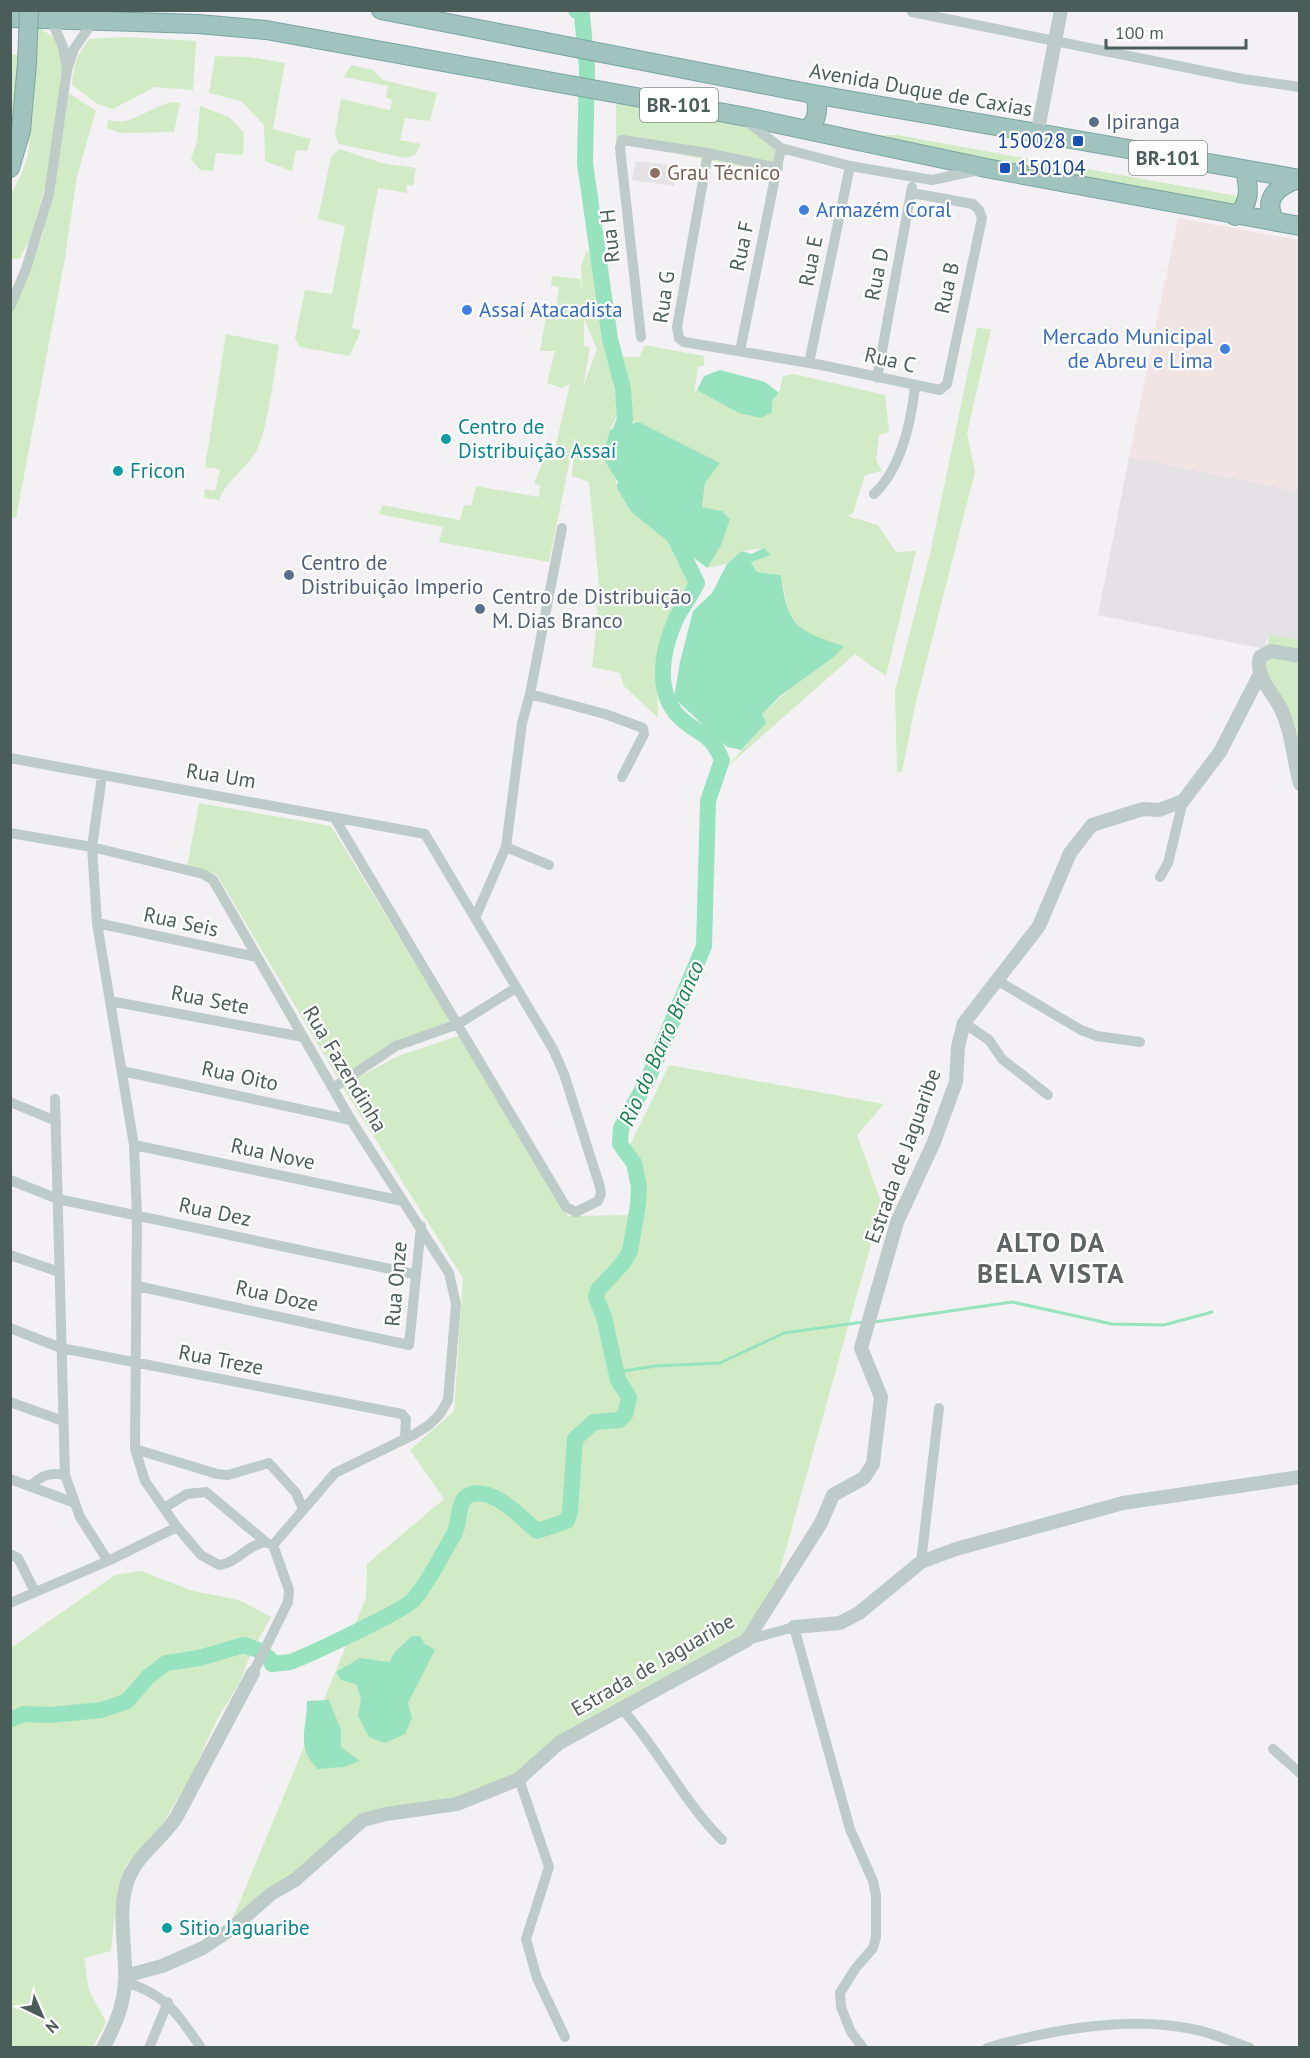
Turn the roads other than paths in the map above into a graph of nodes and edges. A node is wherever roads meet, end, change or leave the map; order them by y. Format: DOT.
graph roads {
  1 [pos="29,10"];
  2 [pos="381,10"];
  3 [pos="1061,10"];
  4 [pos="912,12"];
  5 [pos="416,14"];
  6 [pos="10,18"];
  7 [pos="94,20"];
  8 [pos="52,21"];
  9 [pos="1056,40"];
  10 [pos="68,70"];
  11 [pos="1299,87"];
  12 [pos="813,94"];
  13 [pos="741,116"];
  14 [pos="806,130"];
  15 [pos="1037,135"];
  16 [pos="781,148"];
  17 [pos="708,153"];
  18 [pos="850,166"];
  19 [pos="10,168"];
  20 [pos="778,168"];
  21 [pos="986,168"];
  22 [pos="1245,171"];
  23 [pos="914,178"];
  24 [pos="1299,179"];
  25 [pos="912,193"];
  26 [pos="1235,216"];
  27 [pos="1276,222"];
  28 [pos="1299,226"];
  29 [pos="10,307"];
  30 [pos="641,338"];
  31 [pos="740,351"];
  32 [pos="809,363"];
  33 [pos="821,365"];
  34 [pos="877,378"];
  35 [pos="947,384"];
  36 [pos="915,387"];
  37 [pos="874,494"];
  38 [pos="561,528"];
  39 [pos="1299,656"];
  40 [pos="1260,674"];
  41 [pos="531,694"];
  42 [pos="10,758"];
  43 [pos="102,776"];
  44 [pos="622,777"];
  45 [pos="1299,784"];
  46 [pos="1183,801"];
  47 [pos="334,817"];
  48 [pos="10,833"];
  49 [pos="92,847"];
  50 [pos="506,847"];
  51 [pos="549,865"];
  52 [pos="1160,877"];
  53 [pos="475,918"];
  54 [pos="98,923"];
  55 [pos="257,957"];
  56 [pos="998,981"];
  57 [pos="516,988"];
  58 [pos="110,1001"];
  59 [pos="964,1023"];
  60 [pos="458,1024"];
  61 [pos="303,1037"];
  62 [pos="1140,1042"];
  63 [pos="122,1071"];
  64 [pos="333,1088"];
  65 [pos="1048,1095"];
  66 [pos="55,1099"];
  67 [pos="10,1102"];
  68 [pos="56,1120"];
  69 [pos="351,1120"];
  70 [pos="134,1145"];
  71 [pos="10,1180"];
  72 [pos="58,1199"];
  73 [pos="403,1201"];
  74 [pos="137,1215"];
  75 [pos="420,1226"];
  76 [pos="10,1255"];
  77 [pos="59,1272"];
  78 [pos="414,1274"];
  79 [pos="137,1286"];
  80 [pos="10,1328"];
  81 [pos="409,1345"];
  82 [pos="62,1348"];
  83 [pos="137,1363"];
  84 [pos="10,1402"];
  85 [pos="939,1408"];
  86 [pos="63,1421"];
  87 [pos="405,1438"];
  88 [pos="135,1449"];
  89 [pos="65,1475"];
  90 [pos="1299,1477"];
  91 [pos="10,1479"];
  92 [pos="30,1486"];
  93 [pos="75,1503"];
  94 [pos="164,1508"];
  95 [pos="303,1509"];
  96 [pos="177,1527"];
  97 [pos="269,1543"];
  98 [pos="10,1554"];
  99 [pos="108,1561"];
  100 [pos="921,1562"];
  101 [pos="35,1592"];
  102 [pos="10,1603"];
  103 [pos="794,1627"];
  104 [pos="747,1640"];
  105 [pos="253,1673"];
  106 [pos="622,1709"];
  107 [pos="1274,1749"];
  108 [pos="1299,1773"];
  109 [pos="519,1779"];
  110 [pos="722,1840"];
  111 [pos="125,1979"];
  112 [pos="168,2002"];
  113 [pos="565,2037"];
  114 [pos="103,2048"];
  115 [pos="149,2048"];
  116 [pos="201,2048"];
  117 [pos="863,2048"];
  118 [pos="987,2048"];
  119 [pos="1250,2048"];
  1 -- 19 [label="highway, bridge"];
  2 -- 5 [label="highway"];
  3 -- 9 [label="street"];
  4 -- 9 [label="street"];
  5 -- 12 [label="highway, Avenida Duque de Caxias / BR-101"];
  6 -- 8 [label="highway, BR-101"];
  7 -- 8 [label="highway, BR-101"];
  7 -- 10 [label="street"];
  7 -- 13 [label="highway, BR-101"];
  8 -- 10 [label="street"];
  9 -- 11 [label="street"];
  9 -- 15 [label="street"];
  10 -- 29 [label="street"];
  12 -- 14 [label="highway"];
  12 -- 15 [label="highway, Avenida Duque de Caxias / BR-101"];
  13 -- 14 [label="highway, BR-101"];
  13 -- 16 [label="street, BR-101"];
  14 -- 21 [label="highway, BR-101"];
  15 -- 22 [label="highway, Avenida Duque de Caxias / BR-101"];
  16 -- 18 [label="street, BR-101"];
  16 -- 20 [label="street, Rua F"];
  17 -- 20 [label="street, BR-101"];
  17 -- 30 [label="street, Rua H / BR-101"];
  17 -- 31 [label="street, Rua G"];
  18 -- 23 [label="street, BR-101"];
  18 -- 32 [label="street, Rua E"];
  20 -- 31 [label="street, Rua F"];
  21 -- 23 [label="street, BR-101"];
  21 -- 26 [label="highway, BR-101"];
  22 -- 24 [label="highway, Avenida Duque de Caxias / BR-101"];
  22 -- 26 [label="highway"];
  23 -- 25 [label="street, Rua D"];
  24 -- 27 [label="highway"];
  25 -- 34 [label="street, Rua D"];
  25 -- 35 [label="street, Rua B"];
  26 -- 27 [label="highway, BR-101"];
  27 -- 28 [label="highway, BR-101"];
  31 -- 32 [label="street, Rua G"];
  32 -- 33 [label="street, Rua G"];
  33 -- 34 [label="street, Rua C"];
  34 -- 36 [label="street, Rua C"];
  35 -- 36 [label="street, Rua C"];
  36 -- 37 [label="street"];
  38 -- 41 [label="street"];
  39 -- 40 [label="street"];
  40 -- 45 [label="street"];
  40 -- 46 [label="street"];
  41 -- 44 [label="street"];
  41 -- 50 [label="street"];
  42 -- 43 [label="street, Rua Um"];
  43 -- 47 [label="street, Rua Um"];
  43 -- 49 [label="street"];
  46 -- 52 [label="street"];
  46 -- 56 [label="street, Estrada de Jaguaribe"];
  47 -- 53 [label="street, Rua Um"];
  47 -- 60 [label="street"];
  48 -- 49 [label="street, Rua Fazendinha"];
  49 -- 54 [label="street"];
  49 -- 55 [label="street, Rua Fazendinha"];
  50 -- 51 [label="street"];
  50 -- 53 [label="street"];
  53 -- 57 [label="street"];
  54 -- 55 [label="street, Rua Seis"];
  54 -- 58 [label="street"];
  55 -- 61 [label="street, Rua Fazendinha"];
  56 -- 59 [label="street, Estrada de Jaguaribe"];
  56 -- 62 [label="street"];
  57 -- 60 [label="street"];
  57 -- 60 [label="street"];
  58 -- 61 [label="street, Rua Sete"];
  58 -- 63 [label="street"];
  59 -- 65 [label="street"];
  59 -- 104 [label="street, Estrada de Jaguaribe"];
  60 -- 64 [label="street"];
  61 -- 64 [label="street, Rua Fazendinha"];
  63 -- 69 [label="street, Rua Oito"];
  63 -- 70 [label="street"];
  64 -- 69 [label="street, Rua Fazendinha"];
  66 -- 68 [label="street"];
  67 -- 68 [label="street"];
  68 -- 72 [label="street"];
  69 -- 73 [label="street, Rua Fazendinha"];
  70 -- 73 [label="street, Rua Nove"];
  70 -- 74 [label="street"];
  71 -- 72 [label="street, Rua Dez"];
  72 -- 74 [label="street, Rua Dez"];
  72 -- 77 [label="street"];
  73 -- 75 [label="street, Rua Fazendinha"];
  74 -- 78 [label="street, Rua Dez"];
  74 -- 79 [label="street"];
  75 -- 78 [label="street, Rua Onze"];
  75 -- 87 [label="street, Rua Fazendinha"];
  76 -- 77 [label="street"];
  77 -- 82 [label="street"];
  78 -- 81 [label="street, Rua Onze"];
  79 -- 81 [label="street, Rua Doze"];
  79 -- 83 [label="street"];
  80 -- 82 [label="street, Rua Treze"];
  82 -- 83 [label="street, Rua Treze"];
  82 -- 86 [label="street"];
  83 -- 87 [label="street, Rua Treze"];
  83 -- 88 [label="street"];
  84 -- 86 [label="street"];
  85 -- 100 [label="street"];
  86 -- 89 [label="street"];
  87 -- 95 [label="street"];
  88 -- 94 [label="street"];
  88 -- 95 [label="street"];
  89 -- 92 [label="street"];
  89 -- 93 [label="street"];
  90 -- 100 [label="street"];
  91 -- 92 [label="street"];
  92 -- 93 [label="street"];
  93 -- 99 [label="street"];
  94 -- 96 [label="street"];
  94 -- 97 [label="street"];
  95 -- 97 [label="street"];
  96 -- 97 [label="street"];
  96 -- 99 [label="street"];
  97 -- 105 [label="street"];
  98 -- 101 [label="street"];
  99 -- 101 [label="street"];
  100 -- 103 [label="street"];
  101 -- 102 [label="street"];
  103 -- 104 [label="street"];
  103 -- 117 [label="street"];
  104 -- 106 [label="street, Estrada de Jaguaribe"];
  105 -- 111 [label="street"];
  106 -- 109 [label="street, Estrada de Jaguaribe"];
  106 -- 110 [label="street"];
  107 -- 108 [label="street"];
  109 -- 111 [label="street, Estrada de Jaguaribe"];
  109 -- 113 [label="street"];
  111 -- 112 [label="street"];
  111 -- 114 [label="street"];
  112 -- 115 [label="street"];
  112 -- 116 [label="street"];
  118 -- 119 [label="street"];
}
